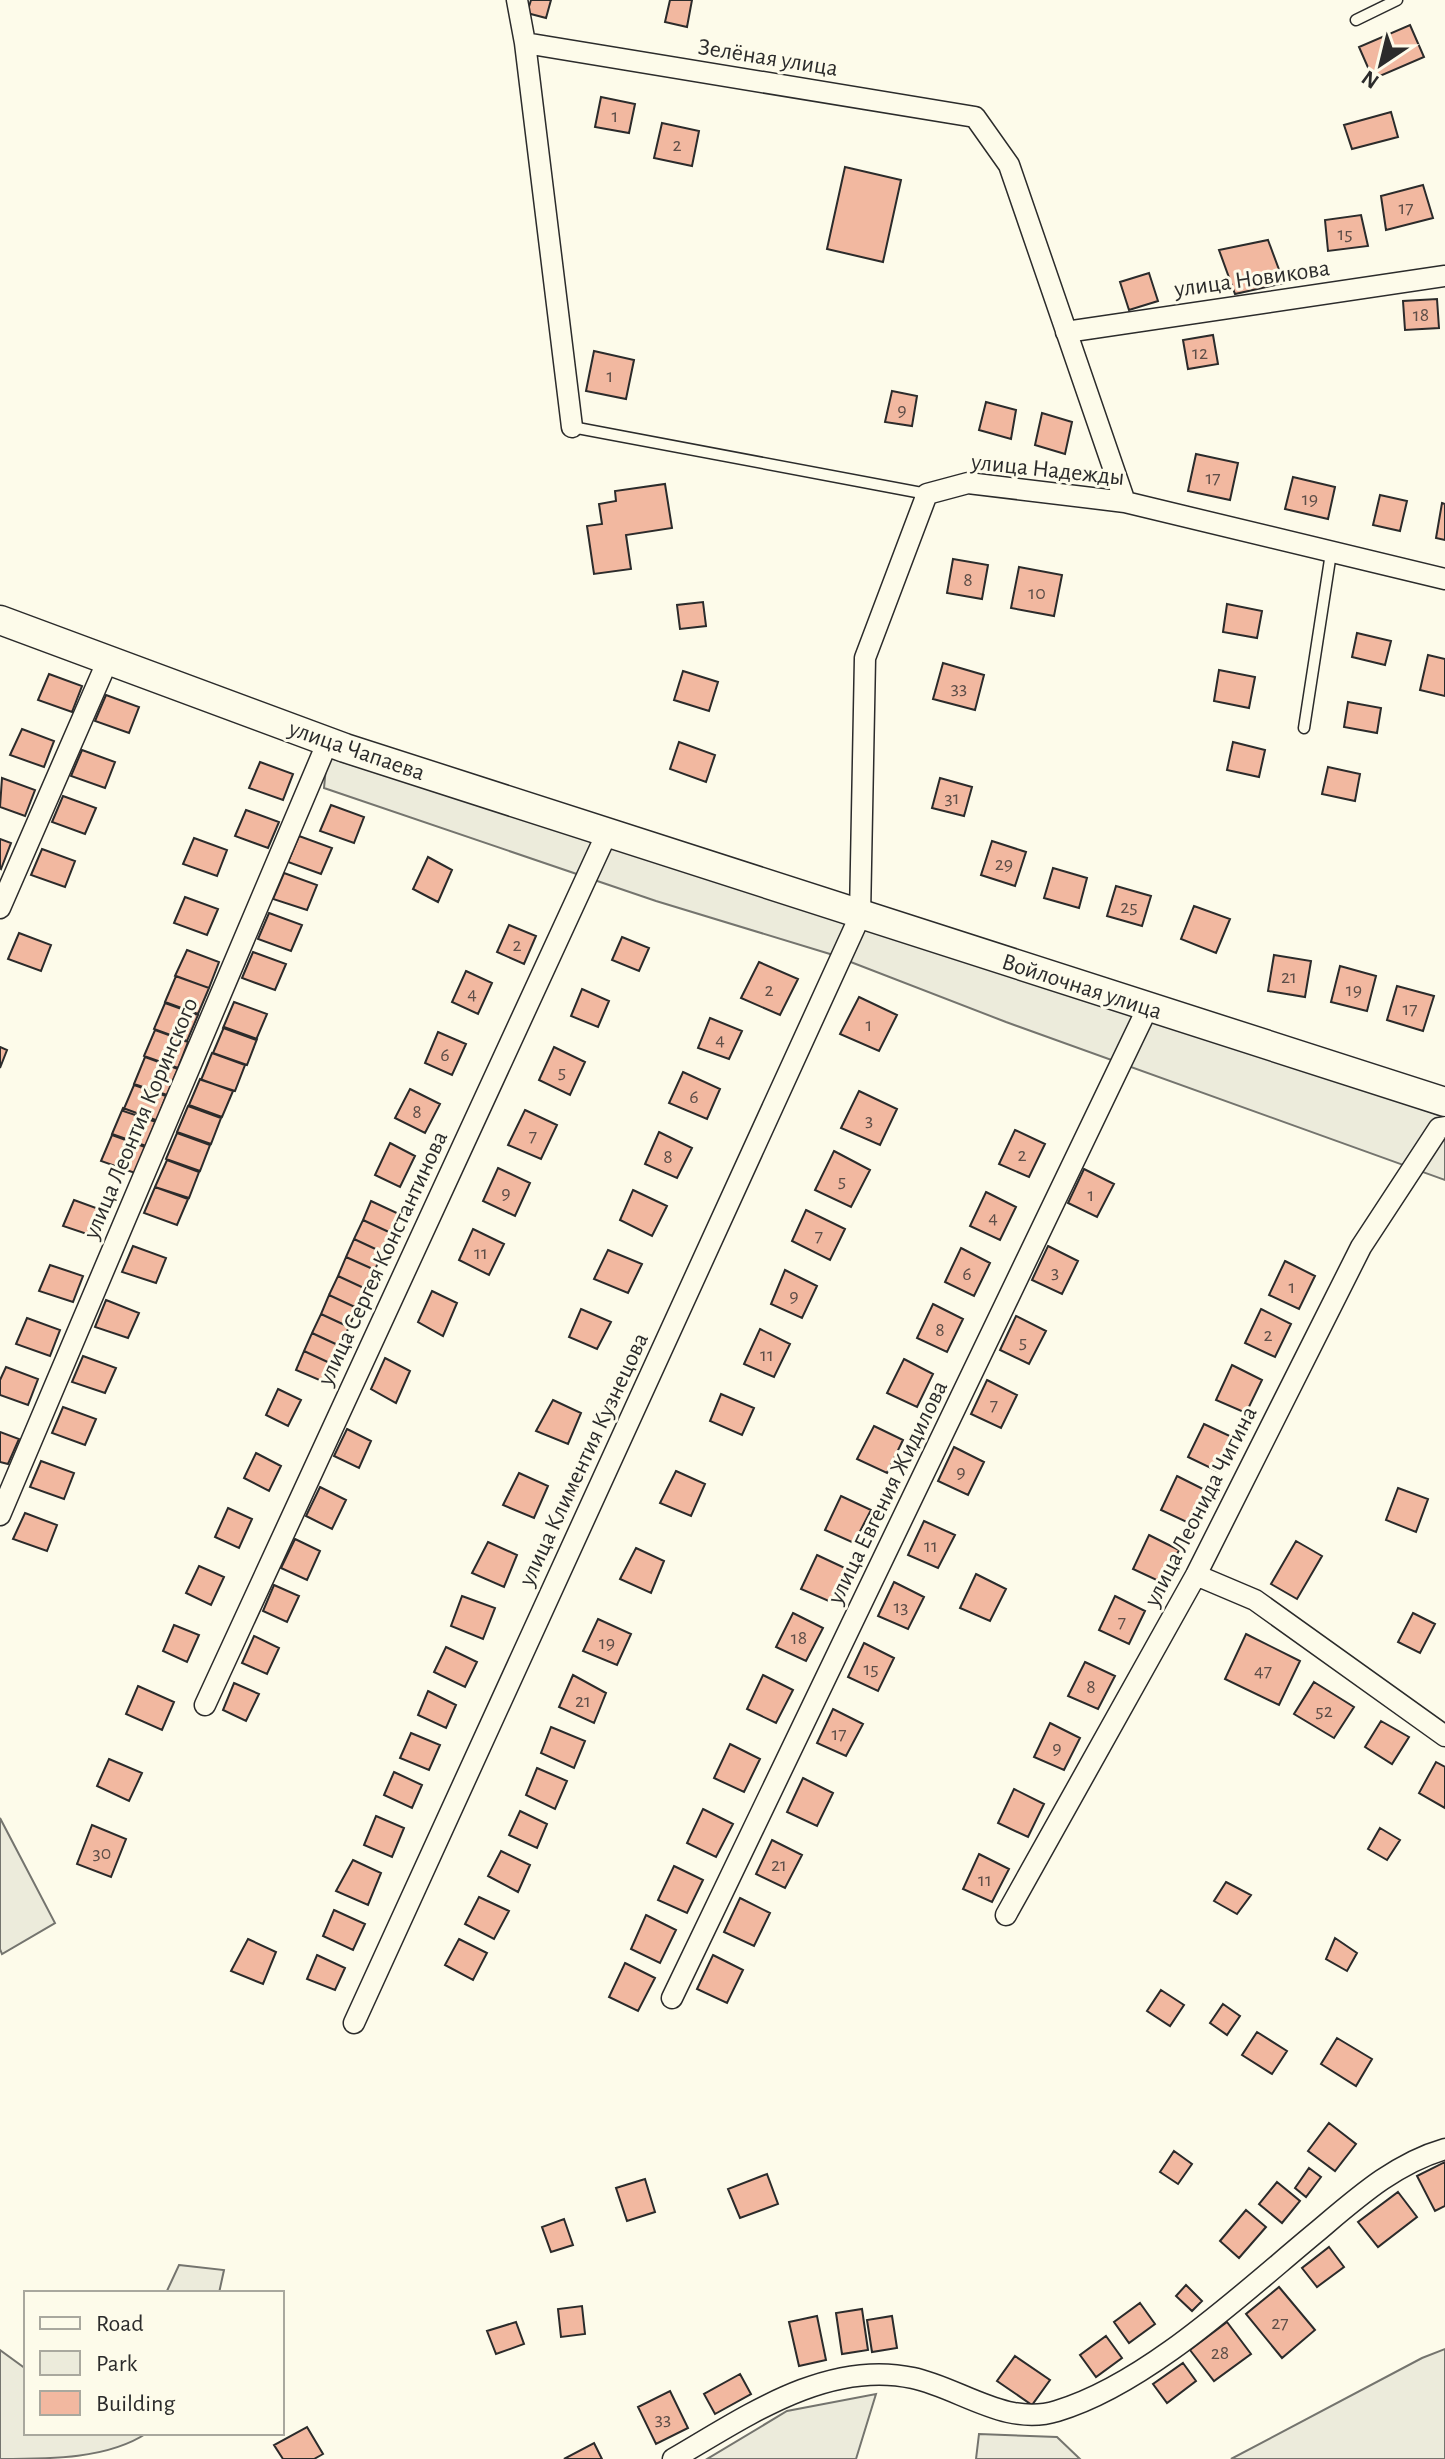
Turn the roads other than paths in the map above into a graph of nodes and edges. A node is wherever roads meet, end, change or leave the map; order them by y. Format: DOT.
graph roads {
  1 [pos="517,0"];
  2 [pos="1397,0"];
  3 [pos="1356,20"];
  4 [pos="525,43"];
  5 [pos="1445,276"];
  6 [pos="1066,332"];
  7 [pos="572,427"];
  8 [pos="927,494"];
  9 [pos="1125,502"];
  10 [pos="1331,553"];
  11 [pos="1445,579"];
  12 [pos="0,620"];
  13 [pos="107,662"];
  14 [pos="1304,728"];
  15 [pos="328,741"];
  16 [pos="607,833"];
  17 [pos="718,870"];
  18 [pos="0,908"];
  19 [pos="860,916"];
  20 [pos="1148,1007"];
  21 [pos="1445,1102"];
  22 [pos="1445,1127"];
  23 [pos="0,1515"];
  24 [pos="1196,1575"];
  25 [pos="205,1705"];
  26 [pos="1445,1736"];
  27 [pos="1006,1915"];
  28 [pos="672,1998"];
  29 [pos="354,2023"];
  30 [pos="1445,2149"];
  31 [pos="673,2459"];
  1 -- 4 [label="street"];
  2 -- 3 [label="lane"];
  4 -- 6 [label="street, Зелёная улица"];
  4 -- 7 [label="street"];
  5 -- 6 [label="street, улица Новикова"];
  6 -- 9 [label="street, Зелёная улица"];
  7 -- 8 [label="lane"];
  8 -- 9 [label="street, улица Надежды"];
  8 -- 19 [label="street"];
  9 -- 10 [label="street, улица Надежды"];
  10 -- 11 [label="street, улица Надежды"];
  10 -- 14 [label="lane"];
  12 -- 13 [label="street, улица Чапаева"];
  13 -- 15 [label="street, улица Чапаева"];
  13 -- 18 [label="street"];
  15 -- 16 [label="street, улица Чапаева"];
  15 -- 23 [label="street, улица Леонтия Коринского"];
  16 -- 17 [label="street, улица Чапаева"];
  16 -- 25 [label="street, улица Сергея Константинова"];
  17 -- 19 [label="street, Войлочная улица"];
  19 -- 20 [label="street, Войлочная улица"];
  19 -- 29 [label="street, улица Климентия Кузнецова"];
  20 -- 21 [label="street, Войлочная улица"];
  20 -- 28 [label="street, улица Евгения Жидилова"];
  22 -- 24 [label="street, улица Леонида Чигина"];
  24 -- 26 [label="street"];
  24 -- 27 [label="street, улица Леонида Чигина"];
  30 -- 31 [label="street"];
}
